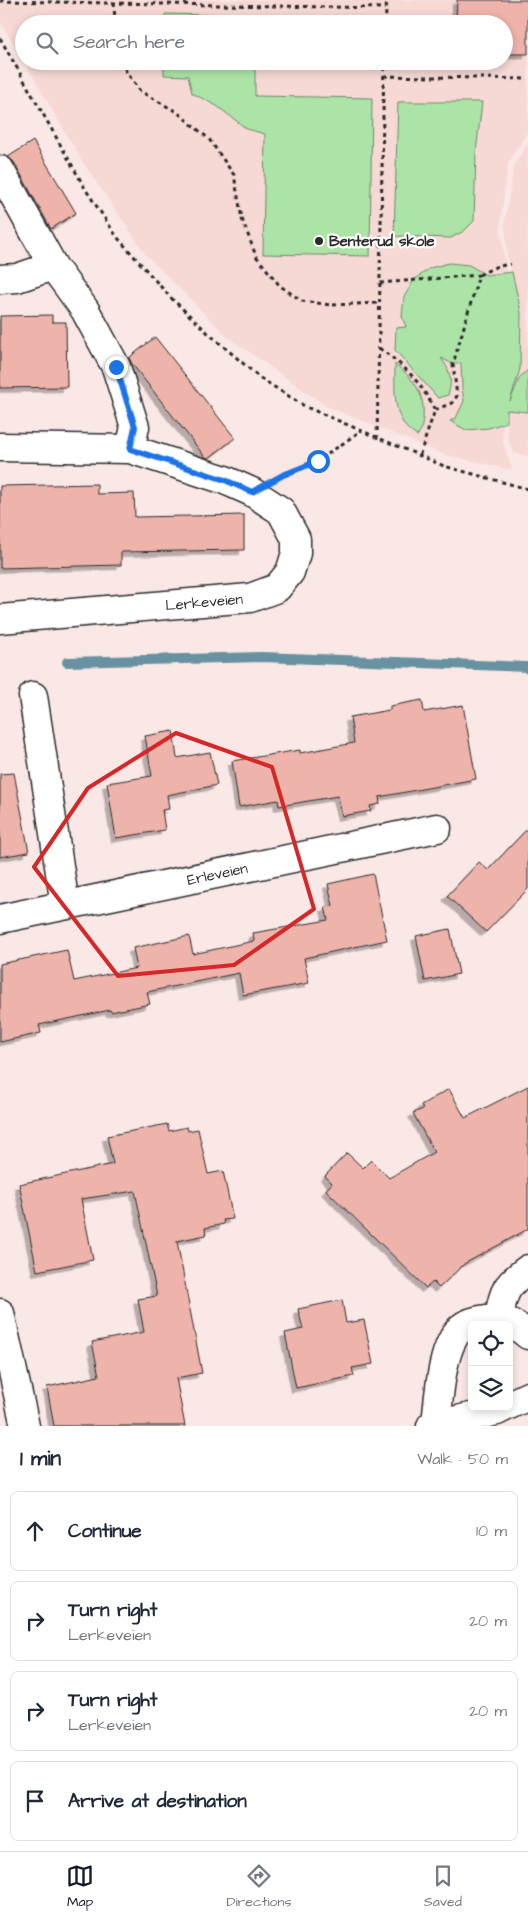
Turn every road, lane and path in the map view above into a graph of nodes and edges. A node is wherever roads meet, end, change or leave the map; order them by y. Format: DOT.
graph roads {
  1 [pos="0,0"];
  2 [pos="387,0"];
  3 [pos="91,1"];
  4 [pos="114,3"];
  5 [pos="385,8"];
  6 [pos="115,15"];
  7 [pos="385,15"];
  8 [pos="0,38"];
  9 [pos="15,65"];
  10 [pos="18,70"];
  11 [pos="126,70"];
  12 [pos="384,70"];
  13 [pos="384,76"];
  14 [pos="528,79"];
  15 [pos="0,170"];
  16 [pos="510,264"];
  17 [pos="53,266"];
  18 [pos="478,275"];
  19 [pos="0,279"];
  20 [pos="380,283"];
  21 [pos="380,303"];
  22 [pos="379,348"];
  23 [pos="436,410"];
  24 [pos="360,431"];
  25 [pos="377,439"];
  26 [pos="0,447"];
  27 [pos="130,449"];
  28 [pos="419,456"];
  29 [pos="528,489"];
  30 [pos="252,492"];
  31 [pos="0,620"];
  32 [pos="33,696"];
  33 [pos="437,828"];
  34 [pos="64,905"];
  35 [pos="0,919"];
  36 [pos="528,1269"];
  37 [pos="0,1313"];
  38 [pos="499,1318"];
  39 [pos="528,1335"];
  40 [pos="528,1396"];
  41 [pos="513,1403"];
  42 [pos="496,1411"];
  43 [pos="433,1425"];
  44 [pos="24,1426"];
  1 -- 3 [label="path"];
  2 -- 5 [label="path"];
  3 -- 4 [label="path"];
  4 -- 5 [label="path"];
  4 -- 6 [label="path"];
  5 -- 7 [label="path"];
  8 -- 9 [label="path"];
  10 -- 24 [label="path"];
  11 -- 21 [label="path"];
  12 -- 13 [label="path"];
  13 -- 14 [label="path"];
  13 -- 20 [label="path"];
  15 -- 17 [label="street"];
  16 -- 18 [label="path"];
  17 -- 19 [label="street"];
  17 -- 27 [label="street"];
  18 -- 20 [label="path"];
  18 -- 23 [label="path"];
  20 -- 21 [label="path"];
  21 -- 22 [label="path"];
  22 -- 23 [label="path"];
  22 -- 25 [label="path"];
  23 -- 28 [label="path"];
  24 -- 25 [label="path"];
  24 -- 30 [label="path"];
  25 -- 28 [label="path"];
  26 -- 27 [label="street, Lerkeveien"];
  27 -- 30 [label="street, Lerkeveien"];
  28 -- 29 [label="path"];
  30 -- 31 [label="street, Lerkeveien"];
  32 -- 34 [label="street"];
  33 -- 34 [label="street, Erleveien"];
  34 -- 35 [label="street, Erleveien"];
  36 -- 38 [label="street"];
  37 -- 44 [label="street"];
  38 -- 39 [label="street"];
  38 -- 43 [label="street"];
  40 -- 41 [label="street"];
  42 -- 43 [label="street"];
}
